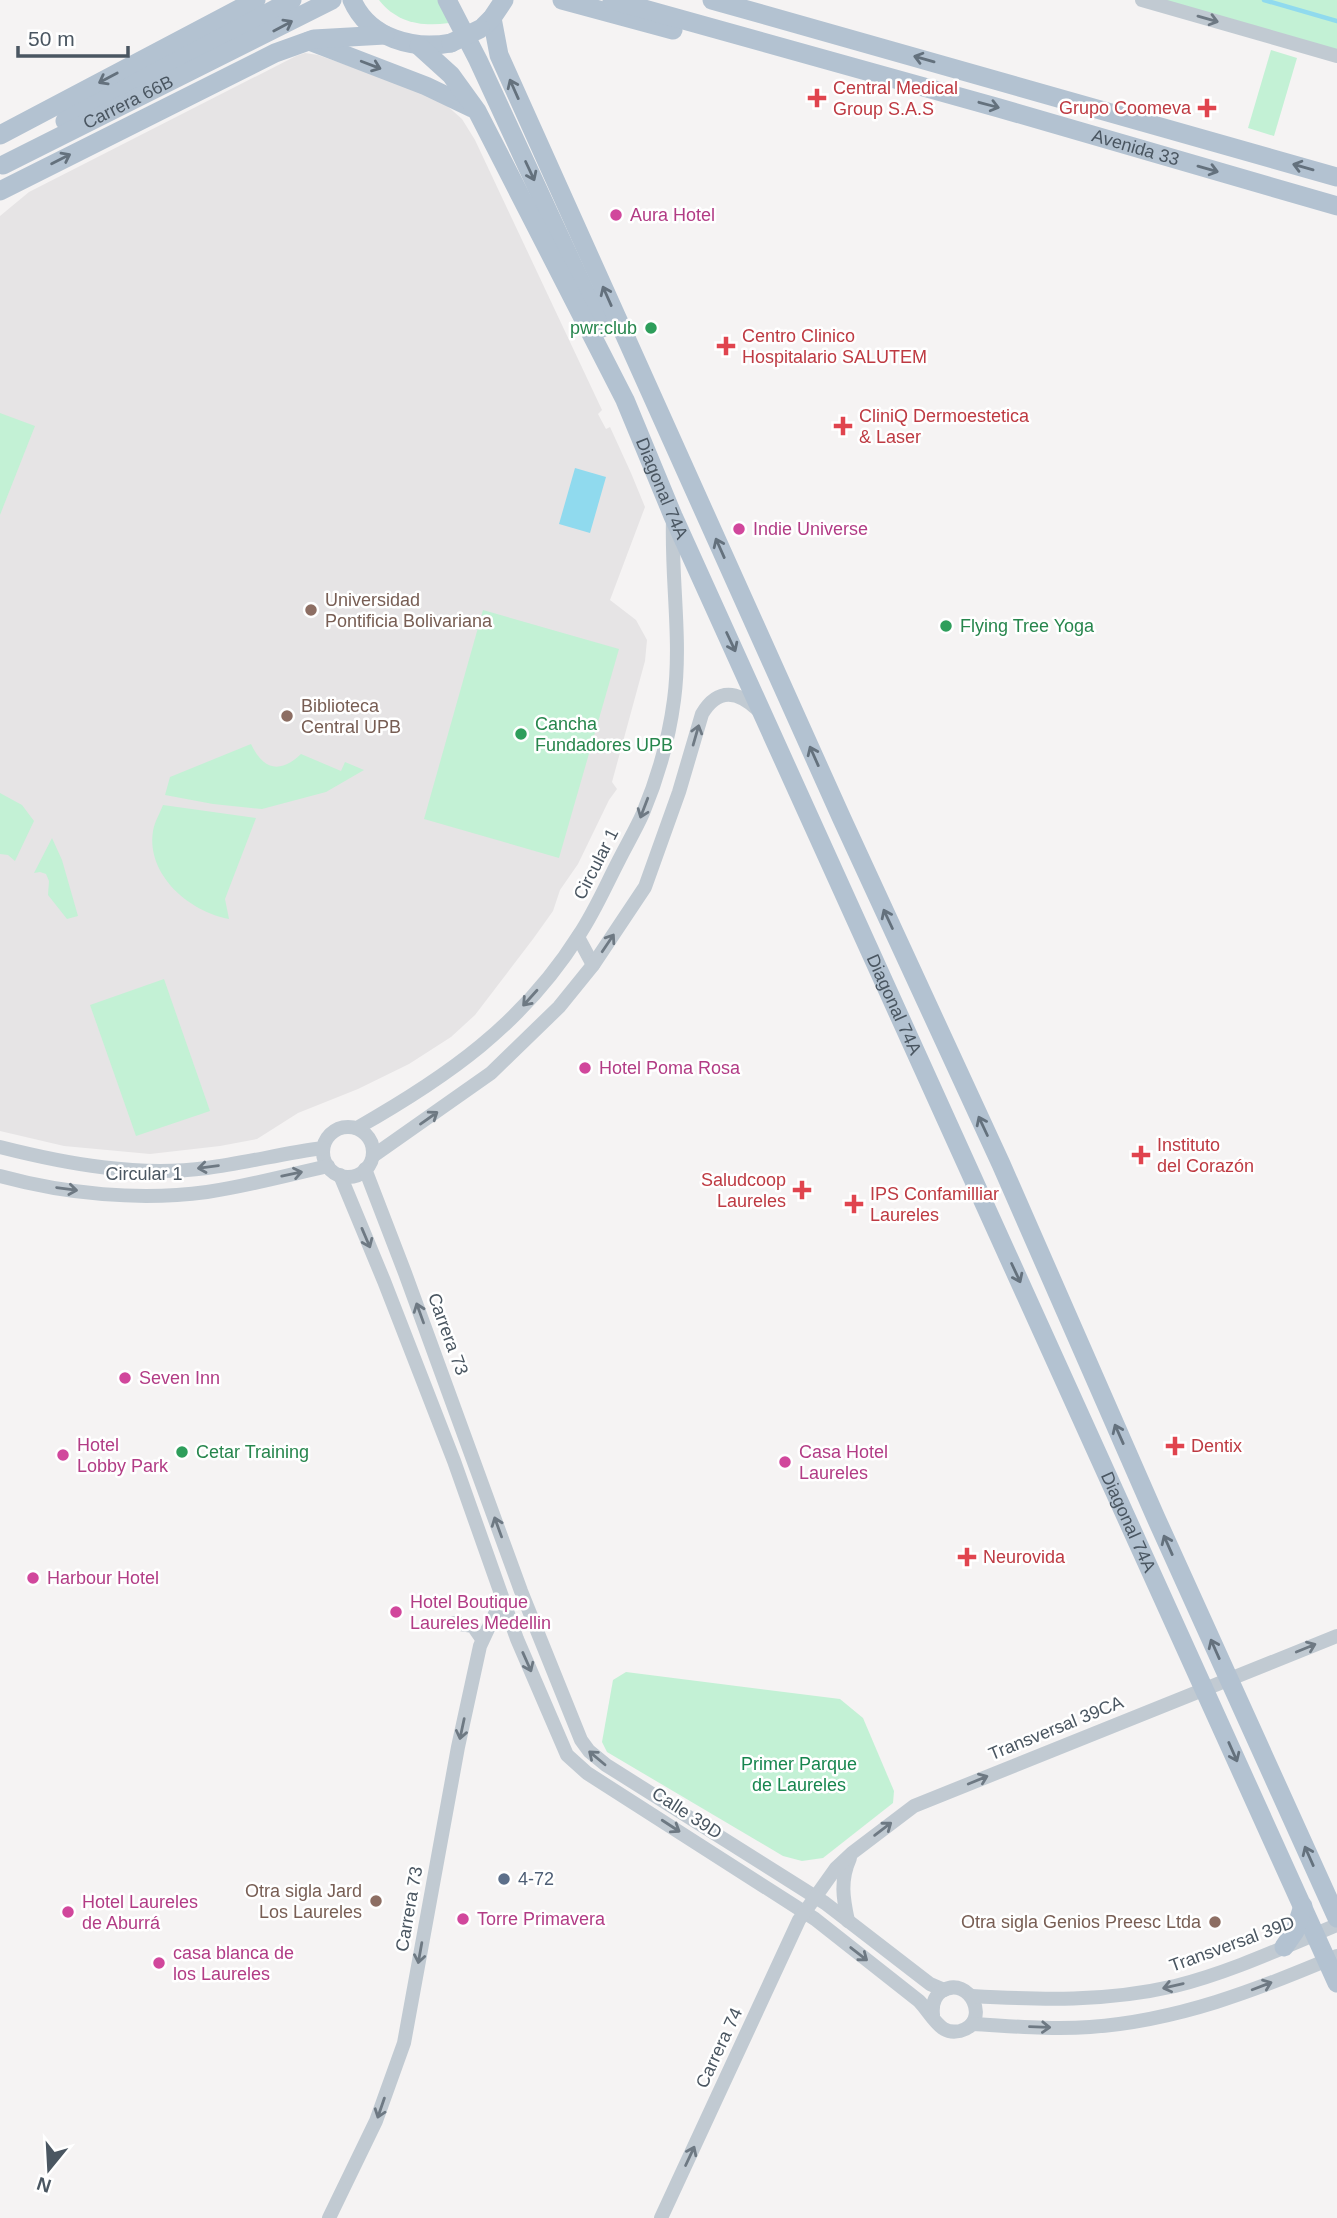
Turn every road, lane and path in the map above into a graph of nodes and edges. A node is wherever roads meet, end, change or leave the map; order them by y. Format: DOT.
graph roads {
  1 [pos="292,0"];
  2 [pos="332,0"];
  3 [pos="352,0"];
  4 [pos="447,0"];
  5 [pos="504,0"];
  6 [pos="562,0"];
  7 [pos="612,0"];
  8 [pos="712,0"];
  9 [pos="759,0"];
  10 [pos="1142,0"];
  11 [pos="248,4"];
  12 [pos="486,23"];
  13 [pos="385,35"];
  14 [pos="307,41"];
  15 [pos="419,46"];
  16 [pos="166,48"];
  17 [pos="888,49"];
  18 [pos="275,53"];
  19 [pos="1337,56"];
  20 [pos="853,68"];
  21 [pos="186,98"];
  22 [pos="477,110"];
  23 [pos="0,135"];
  24 [pos="1,162"];
  25 [pos="1337,177"];
  26 [pos="0,191"];
  27 [pos="1337,206"];
  28 [pos="625,400"];
  29 [pos="673,516"];
  30 [pos="766,718"];
  31 [pos="654,781"];
  32 [pos="679,792"];
  33 [pos="578,937"];
  34 [pos="593,965"];
  35 [pos="357,1128"];
  36 [pos="0,1147"];
  37 [pos="323,1148"];
  38 [pos="373,1156"];
  39 [pos="328,1166"];
  40 [pos="365,1170"];
  41 [pos="340,1175"];
  42 [pos="0,1176"];
  43 [pos="521,1591"];
  44 [pos="499,1592"];
  45 [pos="454,1623"];
  46 [pos="1337,1636"];
  47 [pos="482,1639"];
  48 [pos="1229,1680"];
  49 [pos="1205,1689"];
  50 [pos="852,1853"];
  51 [pos="814,1896"];
  52 [pos="1303,1906"];
  53 [pos="804,1911"];
  54 [pos="1337,1918"];
  55 [pos="848,1921"];
  56 [pos="1337,1925"];
  57 [pos="1315,1934"];
  58 [pos="1284,1947"];
  59 [pos="1332,1958"];
  60 [pos="1337,1983"];
  61 [pos="944,1990"];
  62 [pos="972,1996"];
  63 [pos="933,2015"];
  64 [pos="972,2024"];
  65 [pos="329,2218"];
  66 [pos="661,2218"];
  1 -- 24 [label="main road, Carrera 66B, bridge"];
  24 -- 2 [label="main road, Carrera 66B, one-way, bridge"];
  3 -- 13 [label="main road"];
  4 -- 28 [label="main road, one-way"];
  5 -- 12 [label="main road"];
  6 -- 20 [label="main road"];
  7 -- 20 [label="main road, Avenida 33"];
  8 -- 17 [label="main road, Avenida 33"];
  9 -- 17 [label="main road"];
  10 -- 19 [label="street, one-way"];
  11 -- 16 [label="main road"];
  11 -- 18 [label="main road"];
  12 -- 15 [label="main road, bridge"];
  48 -- 12 [label="main road, Diagonal 74A, one-way"];
  13 -- 14 [label="main road"];
  13 -- 15 [label="main road"];
  14 -- 18 [label="main road"];
  14 -- 22 [label="main road, one-way"];
  15 -- 22 [label="main road, Diagonal 74A"];
  16 -- 21 [label="main road"];
  16 -- 23 [label="main road, one-way"];
  25 -- 17 [label="main road, Avenida 33, one-way"];
  18 -- 21 [label="main road"];
  20 -- 27 [label="main road, Avenida 33, one-way"];
  26 -- 21 [label="main road, one-way"];
  22 -- 28 [label="main road, Diagonal 74A"];
  28 -- 29 [label="main road, Diagonal 74A"];
  29 -- 30 [label="main road, Diagonal 74A, one-way"];
  29 -- 31 [label="street, Circular 1"];
  32 -- 30 [label="street, one-way"];
  30 -- 49 [label="main road, Diagonal 74A, one-way"];
  31 -- 32 [label="street"];
  31 -- 33 [label="street, Circular 1, one-way"];
  34 -- 32 [label="street, one-way"];
  33 -- 34 [label="street"];
  33 -- 35 [label="street, Circular 1, one-way"];
  38 -- 34 [label="street, one-way"];
  35 -- 37 [label="street"];
  35 -- 38 [label="street"];
  37 -- 36 [label="street, Circular 1, one-way"];
  37 -- 39 [label="street"];
  38 -- 40 [label="street"];
  39 -- 41 [label="street"];
  42 -- 39 [label="street, Circular 1, one-way"];
  40 -- 41 [label="street"];
  43 -- 40 [label="street, Carrera 73, one-way"];
  41 -- 44 [label="street, one-way"];
  51 -- 43 [label="street, Calle 39D, one-way"];
  44 -- 47 [label="street, Carrera 73"];
  44 -- 53 [label="street, Calle 39D, one-way"];
  45 -- 47 [label="street"];
  48 -- 46 [label="street, Transversal 39CA, one-way"];
  47 -- 65 [label="street, Carrera 73, one-way"];
  48 -- 49 [label="street, Transversal 39CA"];
  54 -- 48 [label="main road, Diagonal 74A, one-way"];
  50 -- 49 [label="street, Transversal 39CA, one-way"];
  49 -- 52 [label="main road, Diagonal 74A, one-way"];
  50 -- 51 [label="street, Transversal 39CA"];
  50 -- 55 [label="street"];
  51 -- 53 [label="street, Carrera 74"];
  51 -- 55 [label="street, Calle 39D"];
  52 -- 57 [label="main road, Diagonal 74A"];
  52 -- 58 [label="main road"];
  53 -- 63 [label="street, Calle 39D, one-way"];
  66 -- 53 [label="street, Carrera 74, one-way"];
  55 -- 61 [label="street, Calle 39D"];
  56 -- 57 [label="street, Transversal 39D"];
  57 -- 58 [label="street, Transversal 39D"];
  57 -- 59 [label="main road, Diagonal 74A"];
  58 -- 62 [label="street, Transversal 39D, one-way"];
  59 -- 60 [label="main road, Diagonal 74A"];
  64 -- 59 [label="street, one-way"];
  61 -- 62 [label="street"];
  61 -- 63 [label="street"];
  62 -- 64 [label="street"];
  63 -- 64 [label="street"];
}
